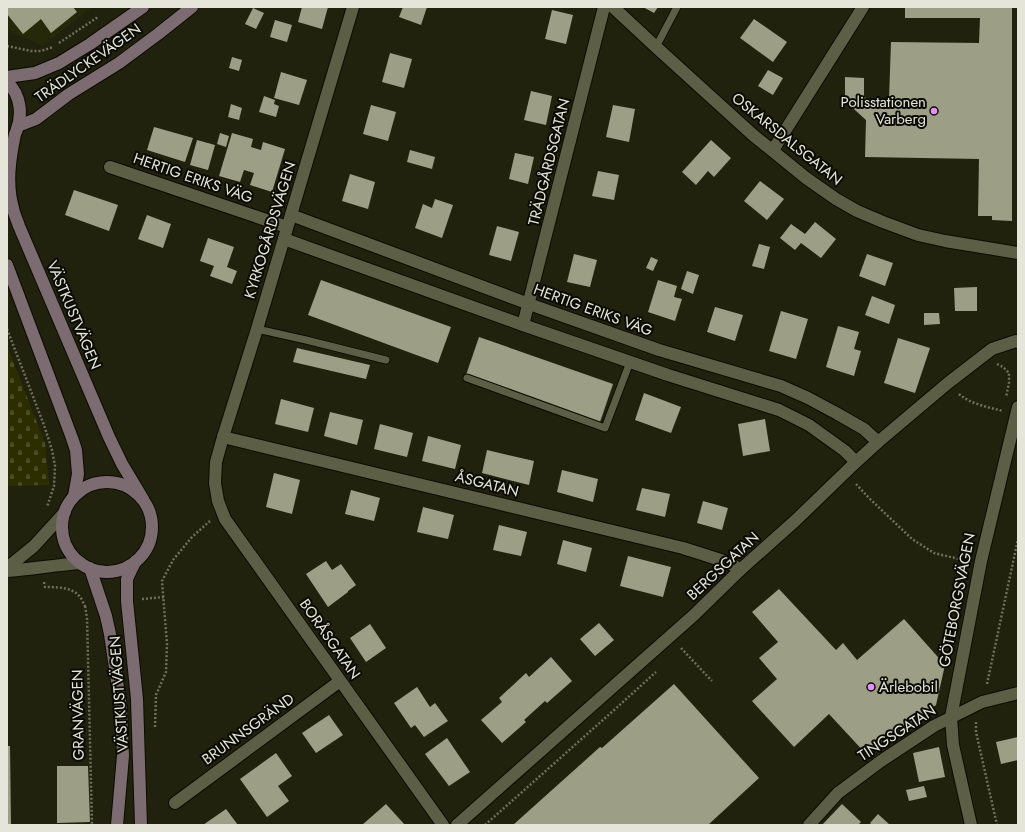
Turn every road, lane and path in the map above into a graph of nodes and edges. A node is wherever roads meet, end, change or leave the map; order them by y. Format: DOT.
graph roads {
  1 [pos="143,7"];
  2 [pos="192,7"];
  3 [pos="353,7"];
  4 [pos="604,7"];
  5 [pos="613,7"];
  6 [pos="677,7"];
  7 [pos="863,7"];
  8 [pos="102,15"];
  9 [pos="7,46"];
  10 [pos="656,47"];
  11 [pos="7,77"];
  12 [pos="7,82"];
  13 [pos="17,130"];
  14 [pos="7,145"];
  15 [pos="773,150"];
  16 [pos="110,168"];
  17 [pos="291,215"];
  18 [pos="286,233"];
  19 [pos="1018,253"];
  20 [pos="7,265"];
  21 [pos="529,304"];
  22 [pos="523,325"];
  23 [pos="257,329"];
  24 [pos="1018,342"];
  25 [pos="386,360"];
  26 [pos="630,362"];
  27 [pos="991,365"];
  28 [pos="466,378"];
  29 [pos="948,383"];
  30 [pos="1018,407"];
  31 [pos="223,437"];
  32 [pos="878,442"];
  33 [pos="216,462"];
  34 [pos="856,462"];
  35 [pos="851,489"];
  36 [pos="74,496"];
  37 [pos="143,499"];
  38 [pos="65,512"];
  39 [pos="222,512"];
  40 [pos="135,562"];
  41 [pos="968,562"];
  42 [pos="85,565"];
  43 [pos="7,570"];
  44 [pos="740,570"];
  45 [pos="85,606"];
  46 [pos="687,643"];
  47 [pos="658,669"];
  48 [pos="340,681"];
  49 [pos="712,681"];
  50 [pos="1018,692"];
  51 [pos="951,717"];
  52 [pos="155,727"];
  53 [pos="176,803"];
  54 [pos="92,825"];
  55 [pos="117,825"];
  56 [pos="141,825"];
  57 [pos="443,825"];
  58 [pos="457,825"];
  59 [pos="485,825"];
  60 [pos="809,825"];
  61 [pos="971,825"];
  1 -- 11 [label="street, TRÄDLYCKEVÄGEN"];
  2 -- 13 [label="street, TRÄDLYCKEVÄGEN"];
  3 -- 17 [label="street, KYRKOGÅRDSVÄGEN"];
  4 -- 21 [label="street, TRÄDGÅRDSGATAN"];
  5 -- 10 [label="street, OSKARSDALSGATAN"];
  6 -- 10 [label="lane"];
  7 -- 15 [label="street"];
  8 -- 9 [label="path"];
  10 -- 15 [label="street, OSKARSDALSGATAN"];
  12 -- 13 [label="street, VÄSTKUSTVÄGEN"];
  13 -- 14 [label="street"];
  13 -- 37 [label="street, VÄSTKUSTVÄGEN"];
  15 -- 19 [label="street, OSKARSDALSGATAN"];
  16 -- 18 [label="street, HERTIG ERIKS VÄG"];
  17 -- 18 [label="street, KYRKOGÅRDSVÄGEN"];
  17 -- 21 [label="street, HERTIG ERIKS VÄG"];
  18 -- 22 [label="street, HERTIG ERIKS VÄG"];
  18 -- 23 [label="street, KYRKOGÅRDSVÄGEN"];
  20 -- 36 [label="street"];
  21 -- 22 [label="street, TRÄDGÅRDSGATAN"];
  21 -- 32 [label="street, HERTIG ERIKS VÄG"];
  22 -- 26 [label="street, HERTIG ERIKS VÄG"];
  23 -- 25 [label="lane"];
  23 -- 31 [label="street, KYRKOGÅRDSVÄGEN"];
  24 -- 29 [label="street, BERGSGATAN"];
  26 -- 28 [label="lane"];
  26 -- 34 [label="street, HERTIG ERIKS VÄG"];
  27 -- 29 [label="path"];
  29 -- 32 [label="street, BERGSGATAN"];
  30 -- 51 [label="street, GÖTEBORGSVÄGEN"];
  31 -- 33 [label="street, KYRKOGÅRDSVÄGEN"];
  31 -- 44 [label="street, ÅSGATAN"];
  32 -- 34 [label="street, BERGSGATAN"];
  33 -- 39 [label="street, BORÅSGATAN"];
  34 -- 44 [label="street, BERGSGATAN"];
  35 -- 41 [label="path"];
  36 -- 37 [label="street"];
  36 -- 38 [label="street"];
  37 -- 40 [label="street"];
  38 -- 42 [label="street"];
  38 -- 43 [label="street"];
  39 -- 48 [label="street, BORÅSGATAN"];
  39 -- 52 [label="path"];
  40 -- 42 [label="street"];
  40 -- 56 [label="street, VÄSTKUSTVÄGEN"];
  42 -- 43 [label="street"];
  42 -- 55 [label="street, VÄSTKUSTVÄGEN"];
  44 -- 58 [label="street, BERGSGATAN"];
  45 -- 54 [label="path, GRANVÄGEN"];
  46 -- 49 [label="path"];
  47 -- 59 [label="path"];
  48 -- 53 [label="street, BRUNNSGRÄND"];
  48 -- 57 [label="street, BORÅSGATAN"];
  50 -- 51 [label="street, TINGSGATAN"];
  51 -- 60 [label="street, TINGSGATAN"];
  51 -- 61 [label="street, GÖTEBORGSVÄGEN"];
}
